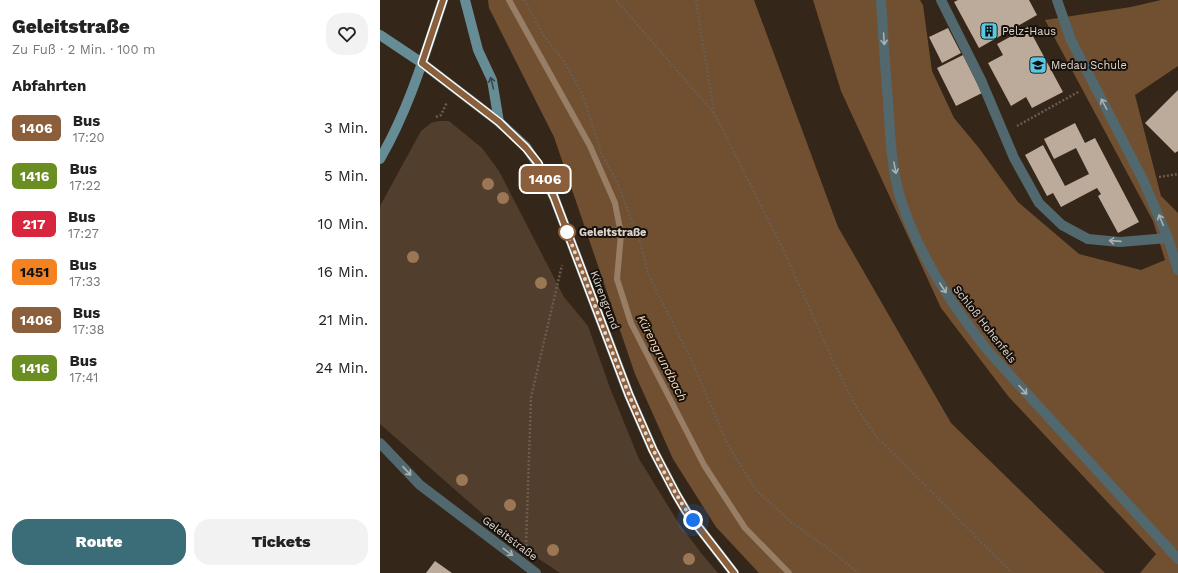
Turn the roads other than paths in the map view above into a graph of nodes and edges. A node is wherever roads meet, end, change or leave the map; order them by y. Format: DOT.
graph roads {
  1 [pos="443,0"];
  2 [pos="465,0"];
  3 [pos="881,0"];
  4 [pos="941,0"];
  5 [pos="1057,0"];
  6 [pos="380,34"];
  7 [pos="422,63"];
  8 [pos="499,122"];
  9 [pos="380,159"];
  10 [pos="1168,238"];
  11 [pos="1178,270"];
  12 [pos="380,443"];
  13 [pos="1178,559"];
  14 [pos="536,573"];
  15 [pos="734,573"];
  1 -- 7 [label="main road"];
  8 -- 2 [label="main road, one-way"];
  3 -- 13 [label="street, Schloß Hohenfels, one-way"];
  10 -- 4 [label="street, one-way"];
  10 -- 5 [label="street, one-way"];
  6 -- 7 [label="main road, Kürengrund"];
  7 -- 8 [label="main road, Kürengrund"];
  7 -- 9 [label="main road"];
  8 -- 15 [label="main road, Kürengrund"];
  10 -- 11 [label="street"];
  12 -- 14 [label="street, Geleitstraße, one-way"];
}
